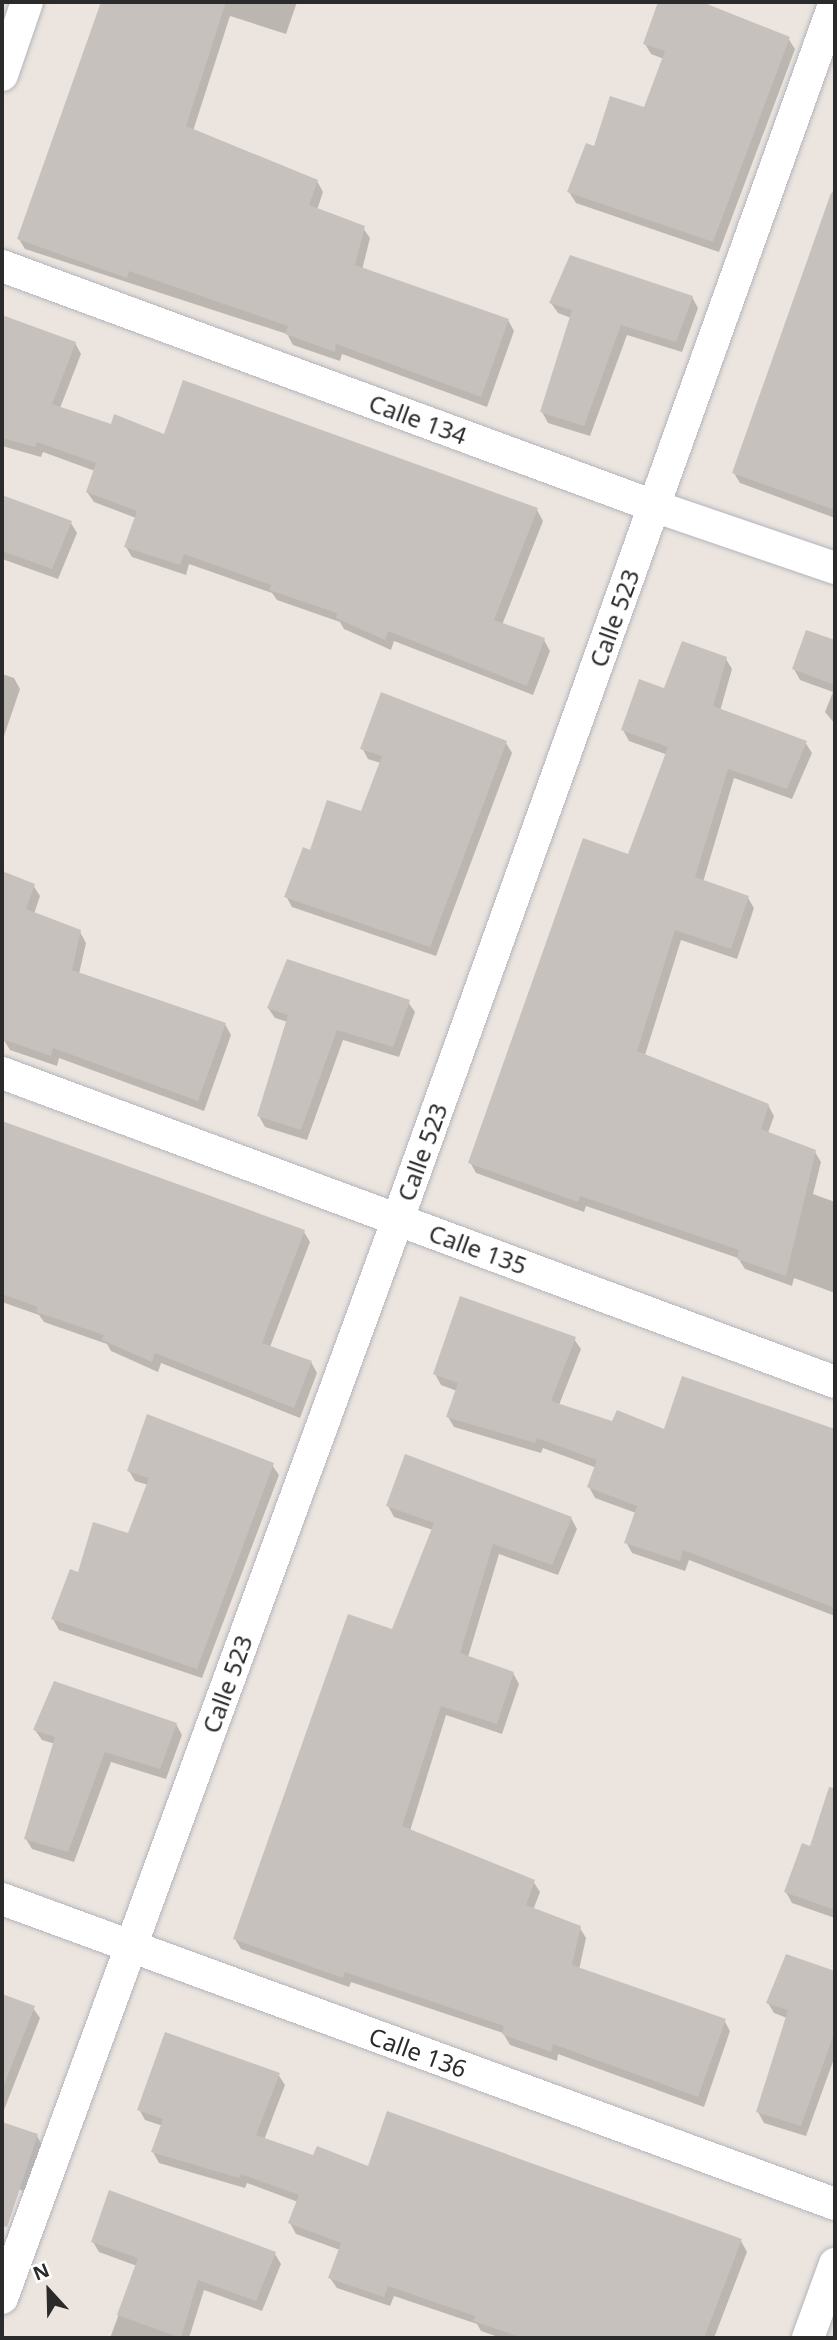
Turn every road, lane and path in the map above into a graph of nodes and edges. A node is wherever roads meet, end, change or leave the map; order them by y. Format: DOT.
graph roads {
  1 [pos="27,2"];
  2 [pos="835,2"];
  3 [pos="2,75"];
  4 [pos="2,266"];
  5 [pos="654,506"];
  6 [pos="835,568"];
  7 [pos="2,1073"];
  8 [pos="398,1219"];
  9 [pos="835,1382"];
  10 [pos="2,1899"];
  11 [pos="130,1946"];
  12 [pos="835,2204"];
  13 [pos="835,2264"];
  14 [pos="2,2298"];
  15 [pos="808,2338"];
  1 -- 3 [label="street"];
  2 -- 5 [label="street, Calle 523"];
  4 -- 5 [label="street, Calle 134"];
  5 -- 6 [label="street, Calle 134"];
  5 -- 8 [label="street, Calle 523"];
  7 -- 8 [label="street, Calle 135"];
  8 -- 9 [label="street, Calle 135"];
  8 -- 11 [label="street, Calle 523"];
  10 -- 11 [label="street, Calle 136"];
  11 -- 12 [label="street, Calle 136"];
  11 -- 14 [label="street, Calle 523"];
  13 -- 15 [label="street"];
}
